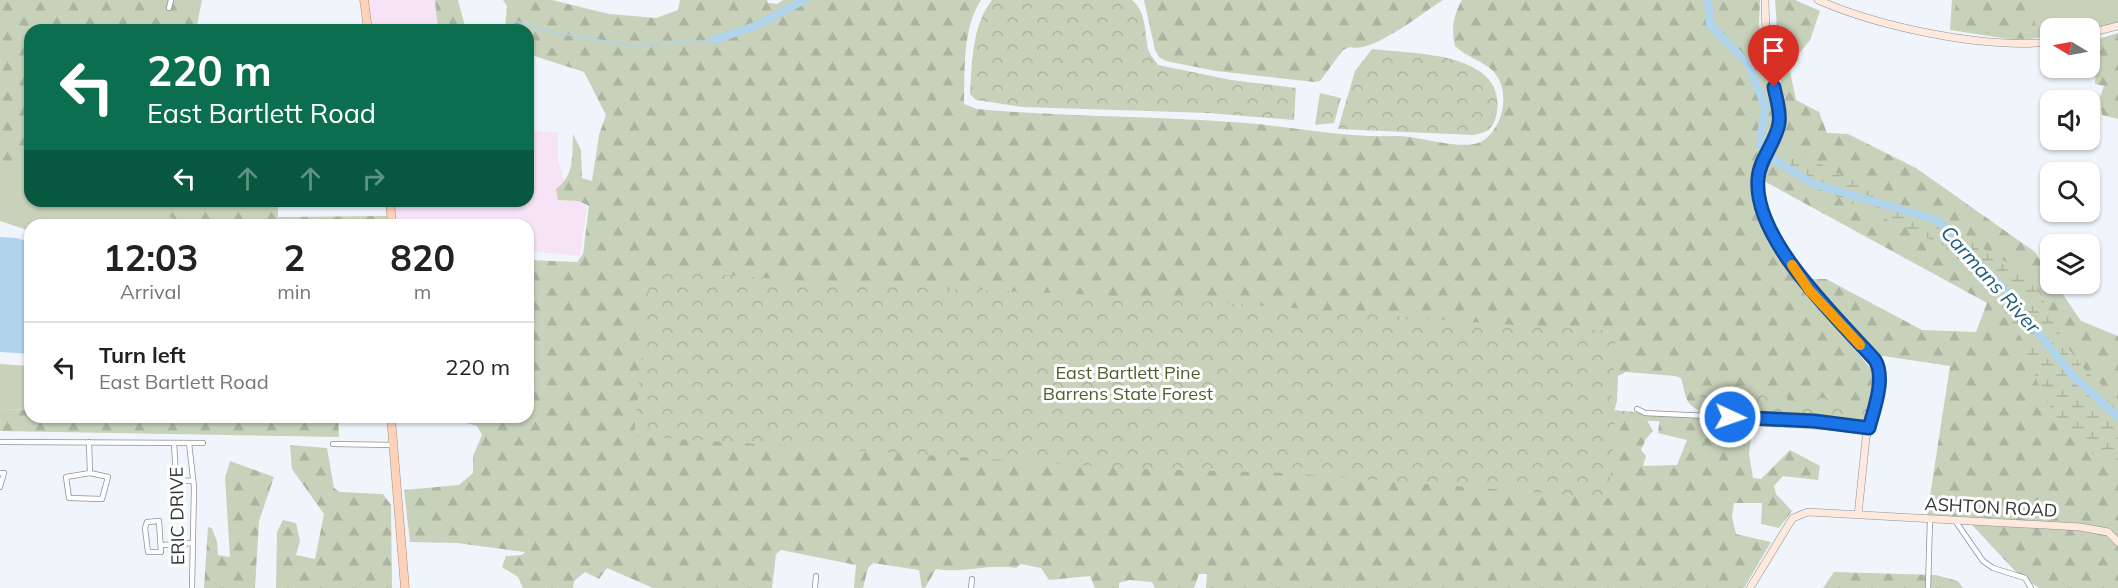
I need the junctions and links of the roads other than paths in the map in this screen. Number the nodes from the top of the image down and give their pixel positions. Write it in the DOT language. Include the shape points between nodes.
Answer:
graph roads {
  1 [pos="171,0"];
  2 [pos="364,0"];
  3 [pos="1765,0"];
  4 [pos="1818,0"];
  5 [pos="169,8"];
  6 [pos="367,24"];
  7 [pos="2118,27"];
  8 [pos="2100,31"];
  9 [pos="2040,43"];
  10 [pos="1637,409"];
  11 [pos="391,423"];
  12 [pos="1869,428"];
  13 [pos="0,442"];
  14 [pos="89,442"];
  15 [pos="174,443"];
  16 [pos="189,443"];
  17 [pos="203,443"];
  18 [pos="333,444"];
  19 [pos="393,445"];
  20 [pos="0,473"];
  21 [pos="90,473"];
  22 [pos="193,481"];
  23 [pos="0,487"];
  24 [pos="1858,515"];
  25 [pos="1930,519"];
  26 [pos="1956,522"];
  27 [pos="2118,542"];
  28 [pos="193,543"];
  29 [pos="162,545"];
  30 [pos="816,576"];
  31 [pos="972,579"];
  32 [pos="192,588"];
  33 [pos="405,588"];
  34 [pos="815,588"];
  35 [pos="971,588"];
  36 [pos="1750,588"];
  37 [pos="1928,588"];
  38 [pos="2031,588"];
  1 -- 5 [label="street"];
  2 -- 6 [label="main road"];
  3 -- 12 [label="street" via="1779,124 1760,169 1758,197 1783,251 1809,290 1879,366"];
  4 -- 9 [label="street" via="1890,25 1988,41"];
  7 -- 8 [label="street"];
  10 -- 12 [label="street" via="1646,413 1814,421"];
  11 -- 19 [label="main road"];
  12 -- 24 [label="street"];
  13 -- 14 [label="street"];
  14 -- 15 [label="street"];
  14 -- 21 [label="street"];
  15 -- 16 [label="street"];
  15 -- 22 [label="street" via="176,477"];
  16 -- 17 [label="street"];
  16 -- 22 [label="street, ERIC DRIVE"];
  18 -- 19 [label="street"];
  19 -- 33 [label="main road"];
  20 -- 23 [label="street" via="4,473"];
  21 -- 21 [label="street" via="66,477 69,498 102,499 108,477"];
  22 -- 28 [label="street, ERIC DRIVE"];
  24 -- 25 [label="street, ASHTON ROAD"];
  24 -- 36 [label="street, ASHTON ROAD" via="1808,512 1794,518"];
  25 -- 26 [label="street, ASHTON ROAD"];
  25 -- 37 [label="street"];
  26 -- 27 [label="street, ASHTON ROAD" via="2099,529"];
  26 -- 38 [label="street" via="1983,561 2025,578"];
  28 -- 29 [label="street"];
  28 -- 32 [label="street, ERIC DRIVE"];
  29 -- 29 [label="street" via="159,521 147,522 144,528 148,552 161,552"];
  30 -- 34 [label="street"];
  31 -- 35 [label="street"];
}
